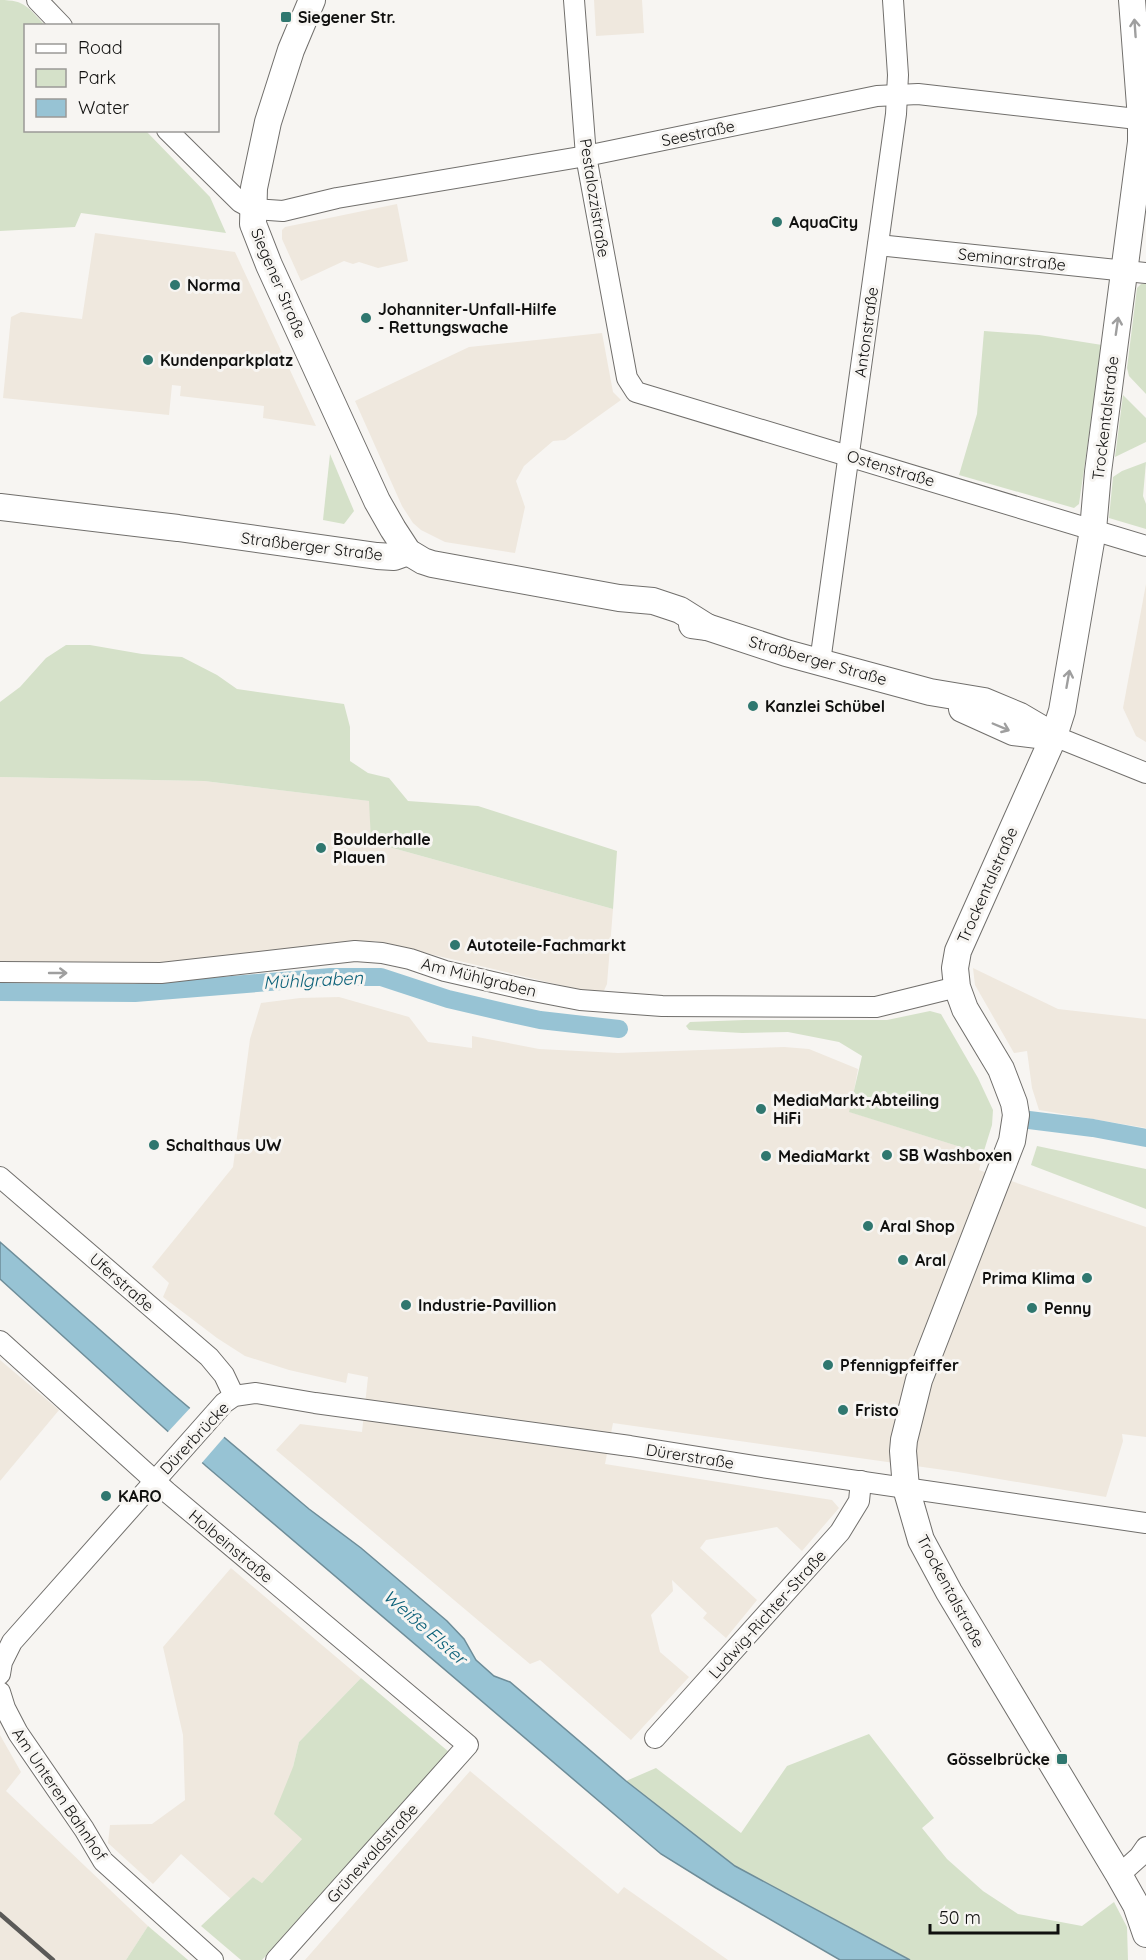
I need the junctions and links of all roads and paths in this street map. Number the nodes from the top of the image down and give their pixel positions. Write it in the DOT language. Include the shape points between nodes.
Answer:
graph roads {
  1 [pos="37,0"];
  2 [pos="312,0"];
  3 [pos="574,0"];
  4 [pos="893,0"];
  5 [pos="1132,0"];
  6 [pos="60,24"];
  7 [pos="898,94"];
  8 [pos="1144,119"];
  9 [pos="169,132"];
  10 [pos="586,156"];
  11 [pos="253,209"];
  12 [pos="878,245"];
  13 [pos="1135,272"];
  14 [pos="636,392"];
  15 [pos="849,455"];
  16 [pos="0,507"];
  17 [pos="1093,530"];
  18 [pos="1146,546"];
  19 [pos="408,552"];
  20 [pos="820,662"];
  21 [pos="1054,736"];
  22 [pos="1146,773"];
  23 [pos="0,972"];
  24 [pos="957,987"];
  25 [pos="0,1177"];
  26 [pos="0,1341"];
  27 [pos="229,1400"];
  28 [pos="154,1480"];
  29 [pos="861,1481"];
  30 [pos="906,1488"];
  31 [pos="1146,1522"];
  32 [pos="0,1674"];
  33 [pos="0,1692"];
  34 [pos="655,1738"];
  35 [pos="468,1745"];
  36 [pos="1146,1847"];
  37 [pos="1119,1875"];
  38 [pos="1146,1934"];
  39 [pos="213,1960"];
  40 [pos="276,1960"];
  1 -- 6 [label="street"];
  2 -- 11 [label="main road, Siegener Straße" via="268,122"];
  3 -- 10 [label="street, Pestalozzistraße"];
  4 -- 7 [label="street, Antonstraße"];
  8 -- 5 [label="main road, Trockentalstraße, one-way"];
  7 -- 8 [label="street, Seestraße"];
  7 -- 10 [label="street, Seestraße"];
  7 -- 12 [label="street, Antonstraße"];
  8 -- 13 [label="main road, Trockentalstraße"];
  9 -- 11 [label="street" via="229,192"];
  10 -- 11 [label="street, Seestraße" via="337,198 283,211"];
  10 -- 14 [label="street, Pestalozzistraße" via="627,378"];
  11 -- 19 [label="main road, Siegener Straße" via="255,232 269,266 377,501"];
  12 -- 13 [label="street, Seminarstraße"];
  12 -- 15 [label="street, Antonstraße"];
  17 -- 13 [label="main road, Trockentalstraße, one-way" via="1098,472"];
  14 -- 15 [label="street, Ostenstraße"];
  15 -- 17 [label="street, Ostenstraße"];
  15 -- 20 [label="street, Antonstraße"];
  16 -- 19 [label="main road, Straßberger Straße" via="377,556 394,557"];
  17 -- 18 [label="street, Ostenstraße"];
  21 -- 17 [label="main road, Trockentalstraße, one-way" via="1067,688"];
  19 -- 20 [label="main road, Straßberger Straße" via="432,564 668,605 707,627"];
  20 -- 21 [label="main road, Straßberger Straße" via="930,692 1012,732"];
  21 -- 22 [label="street, Straßberger Straße"];
  21 -- 24 [label="main road, Trockentalstraße" via="958,951"];
  23 -- 24 [label="street, Am Mühlgraben, one-way" via="161,973 355,951 382,952 445,971 580,1000 662,1006 876,1006"];
  24 -- 30 [label="main road, Trockentalstraße" via="965,1009 1001,1069 1016,1115 1004,1163 919,1380 904,1440"];
  25 -- 27 [label="street, Uferstraße" via="209,1357 224,1376"];
  26 -- 28 [label="street, Holbeinstraße"];
  27 -- 28 [label="street, Dürerbrücke"];
  27 -- 29 [label="street, Dürerstraße" via="256,1393"];
  28 -- 32 [label="street" via="12,1642"];
  28 -- 35 [label="street, Holbeinstraße"];
  29 -- 30 [label="street, Dürerstraße"];
  29 -- 34 [label="street, Ludwig-Richter-Straße" via="859,1501 840,1532"];
  30 -- 31 [label="street, Dürerstraße"];
  30 -- 37 [label="main road, Trockentalstraße" via="921,1540 949,1592"];
  33 -- 39 [label="street, Am Unteren Bahnhof" via="18,1733 103,1861"];
  35 -- 40 [label="street, Grünewaldstraße"];
  36 -- 37 [label="street"];
  37 -- 38 [label="main road, Trockentalstraße"];
}
